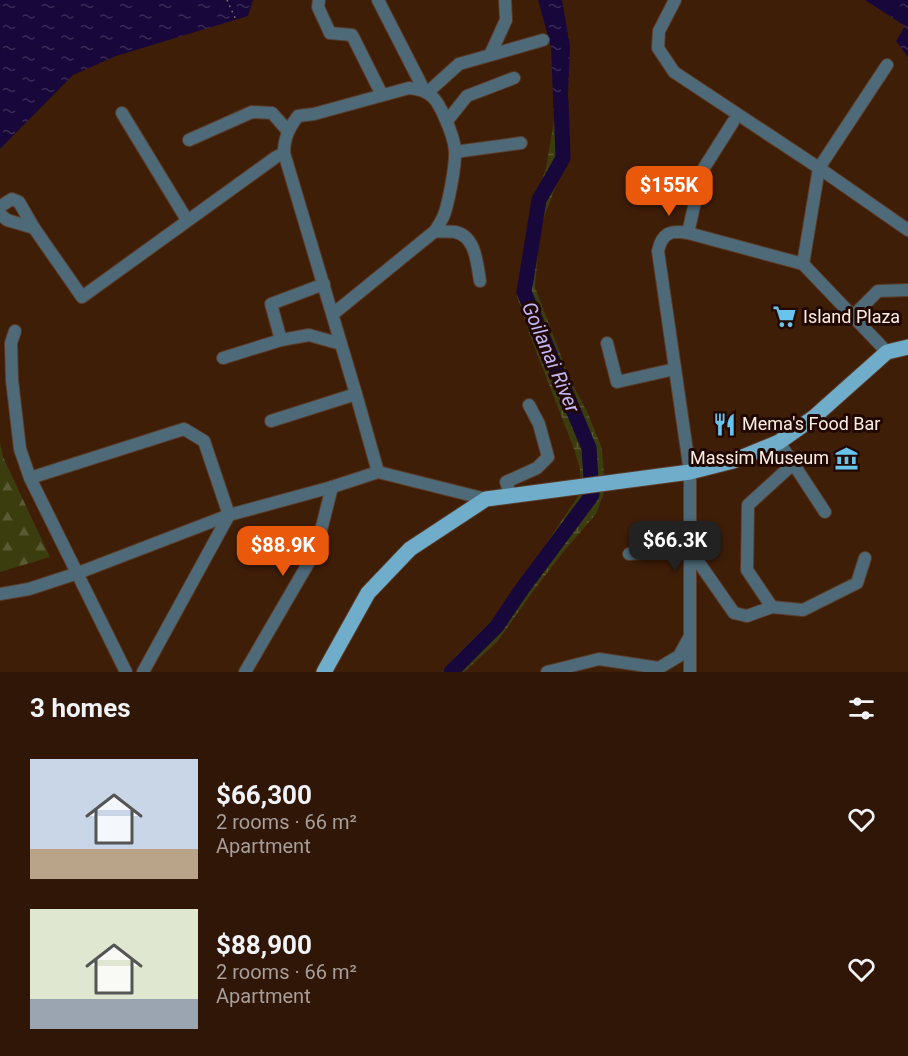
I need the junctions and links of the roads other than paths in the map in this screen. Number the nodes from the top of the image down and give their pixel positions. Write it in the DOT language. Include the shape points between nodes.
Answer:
graph roads {
  1 [pos="319,0"];
  2 [pos="378,0"];
  3 [pos="505,0"];
  4 [pos="675,0"];
  5 [pos="543,40"];
  6 [pos="490,55"];
  7 [pos="887,65"];
  8 [pos="514,78"];
  9 [pos="426,91"];
  10 [pos="382,95"];
  11 [pos="122,113"];
  12 [pos="447,121"];
  13 [pos="734,122"];
  14 [pos="288,130"];
  15 [pos="189,140"];
  16 [pos="521,143"];
  17 [pos="455,152"];
  18 [pos="284,153"];
  19 [pos="819,168"];
  20 [pos="0,208"];
  21 [pos="0,214"];
  22 [pos="187,220"];
  23 [pos="34,228"];
  24 [pos="908,230"];
  25 [pos="435,231"];
  26 [pos="688,233"];
  27 [pos="803,264"];
  28 [pos="480,281"];
  29 [pos="324,284"];
  30 [pos="908,290"];
  31 [pos="333,314"];
  32 [pos="852,317"];
  33 [pos="15,331"];
  34 [pos="281,340"];
  35 [pos="607,343"];
  36 [pos="341,344"];
  37 [pos="908,347"];
  38 [pos="886,351"];
  39 [pos="223,358"];
  40 [pos="675,369"];
  41 [pos="356,394"];
  42 [pos="529,405"];
  43 [pos="271,421"];
  44 [pos="779,442"];
  45 [pos="793,464"];
  46 [pos="378,472"];
  47 [pos="690,472"];
  48 [pos="30,478"];
  49 [pos="332,487"];
  50 [pos="511,496"];
  51 [pos="486,499"];
  52 [pos="825,512"];
  53 [pos="229,515"];
  54 [pos="690,550"];
  55 [pos="629,554"];
  56 [pos="865,558"];
  57 [pos="78,573"];
  58 [pos="0,594"];
  59 [pos="772,608"];
  60 [pos="690,635"];
  61 [pos="126,672"];
  62 [pos="143,672"];
  63 [pos="245,672"];
  64 [pos="324,672"];
  65 [pos="547,672"];
  66 [pos="690,672"];
  1 -- 10 [label="street" via="318,7 330,33 352,35"];
  2 -- 9 [label="street"];
  3 -- 6 [label="street" via="506,20"];
  4 -- 19 [label="street" via="659,31 658,48 674,72"];
  5 -- 6 [label="street"];
  6 -- 9 [label="street" via="459,64"];
  7 -- 19 [label="street"];
  8 -- 12 [label="street" via="467,96"];
  9 -- 10 [label="street" via="409,88"];
  9 -- 12 [label="street"];
  10 -- 14 [label="street" via="298,116"];
  11 -- 22 [label="street"];
  12 -- 17 [label="street"];
  13 -- 26 [label="street" via="702,171"];
  14 -- 15 [label="street" via="272,113 252,112"];
  14 -- 18 [label="street"];
  16 -- 17 [label="street"];
  17 -- 25 [label="street" via="445,213"];
  18 -- 22 [label="street"];
  18 -- 29 [label="street"];
  19 -- 24 [label="street"];
  19 -- 27 [label="street"];
  20 -- 23 [label="street" via="12,199 19,202"];
  21 -- 23 [label="street"];
  22 -- 23 [label="street" via="82,297"];
  25 -- 28 [label="street" via="456,232 466,237 474,250"];
  25 -- 31 [label="street"];
  26 -- 27 [label="street"];
  26 -- 40 [label="street" via="669,233 658,251"];
  27 -- 32 [label="street"];
  29 -- 31 [label="street"];
  29 -- 34 [label="street" via="271,304"];
  30 -- 32 [label="street" via="878,291"];
  31 -- 36 [label="street"];
  32 -- 38 [label="street"];
  33 -- 48 [label="street" via="11,343 12,380 20,449"];
  34 -- 36 [label="street" via="309,335"];
  34 -- 39 [label="street"];
  35 -- 40 [label="street" via="617,382"];
  36 -- 41 [label="street"];
  37 -- 38 [label="main road"];
  38 -- 44 [label="main road" via="813,418"];
  40 -- 47 [label="street"];
  41 -- 43 [label="street"];
  41 -- 46 [label="street"];
  42 -- 50 [label="street" via="548,457 537,468 506,482"];
  44 -- 45 [label="street"];
  44 -- 47 [label="main road" via="733,461"];
  45 -- 52 [label="street"];
  45 -- 59 [label="street" via="748,505 747,570"];
  46 -- 49 [label="street"];
  46 -- 51 [label="street"];
  47 -- 50 [label="main road"];
  47 -- 54 [label="street"];
  48 -- 53 [label="street" via="184,429 204,441"];
  48 -- 57 [label="street"];
  49 -- 53 [label="street"];
  49 -- 63 [label="street" via="316,550"];
  50 -- 51 [label="main road"];
  51 -- 64 [label="main road" via="410,549 368,593"];
  53 -- 57 [label="street"];
  53 -- 62 [label="street"];
  54 -- 55 [label="street"];
  54 -- 59 [label="street" via="734,613 747,616"];
  54 -- 60 [label="street"];
  56 -- 59 [label="street" via="857,583 803,610"];
  57 -- 58 [label="street"];
  57 -- 61 [label="street"];
  60 -- 65 [label="street" via="679,656 659,668 599,659"];
  60 -- 66 [label="street"];
}
